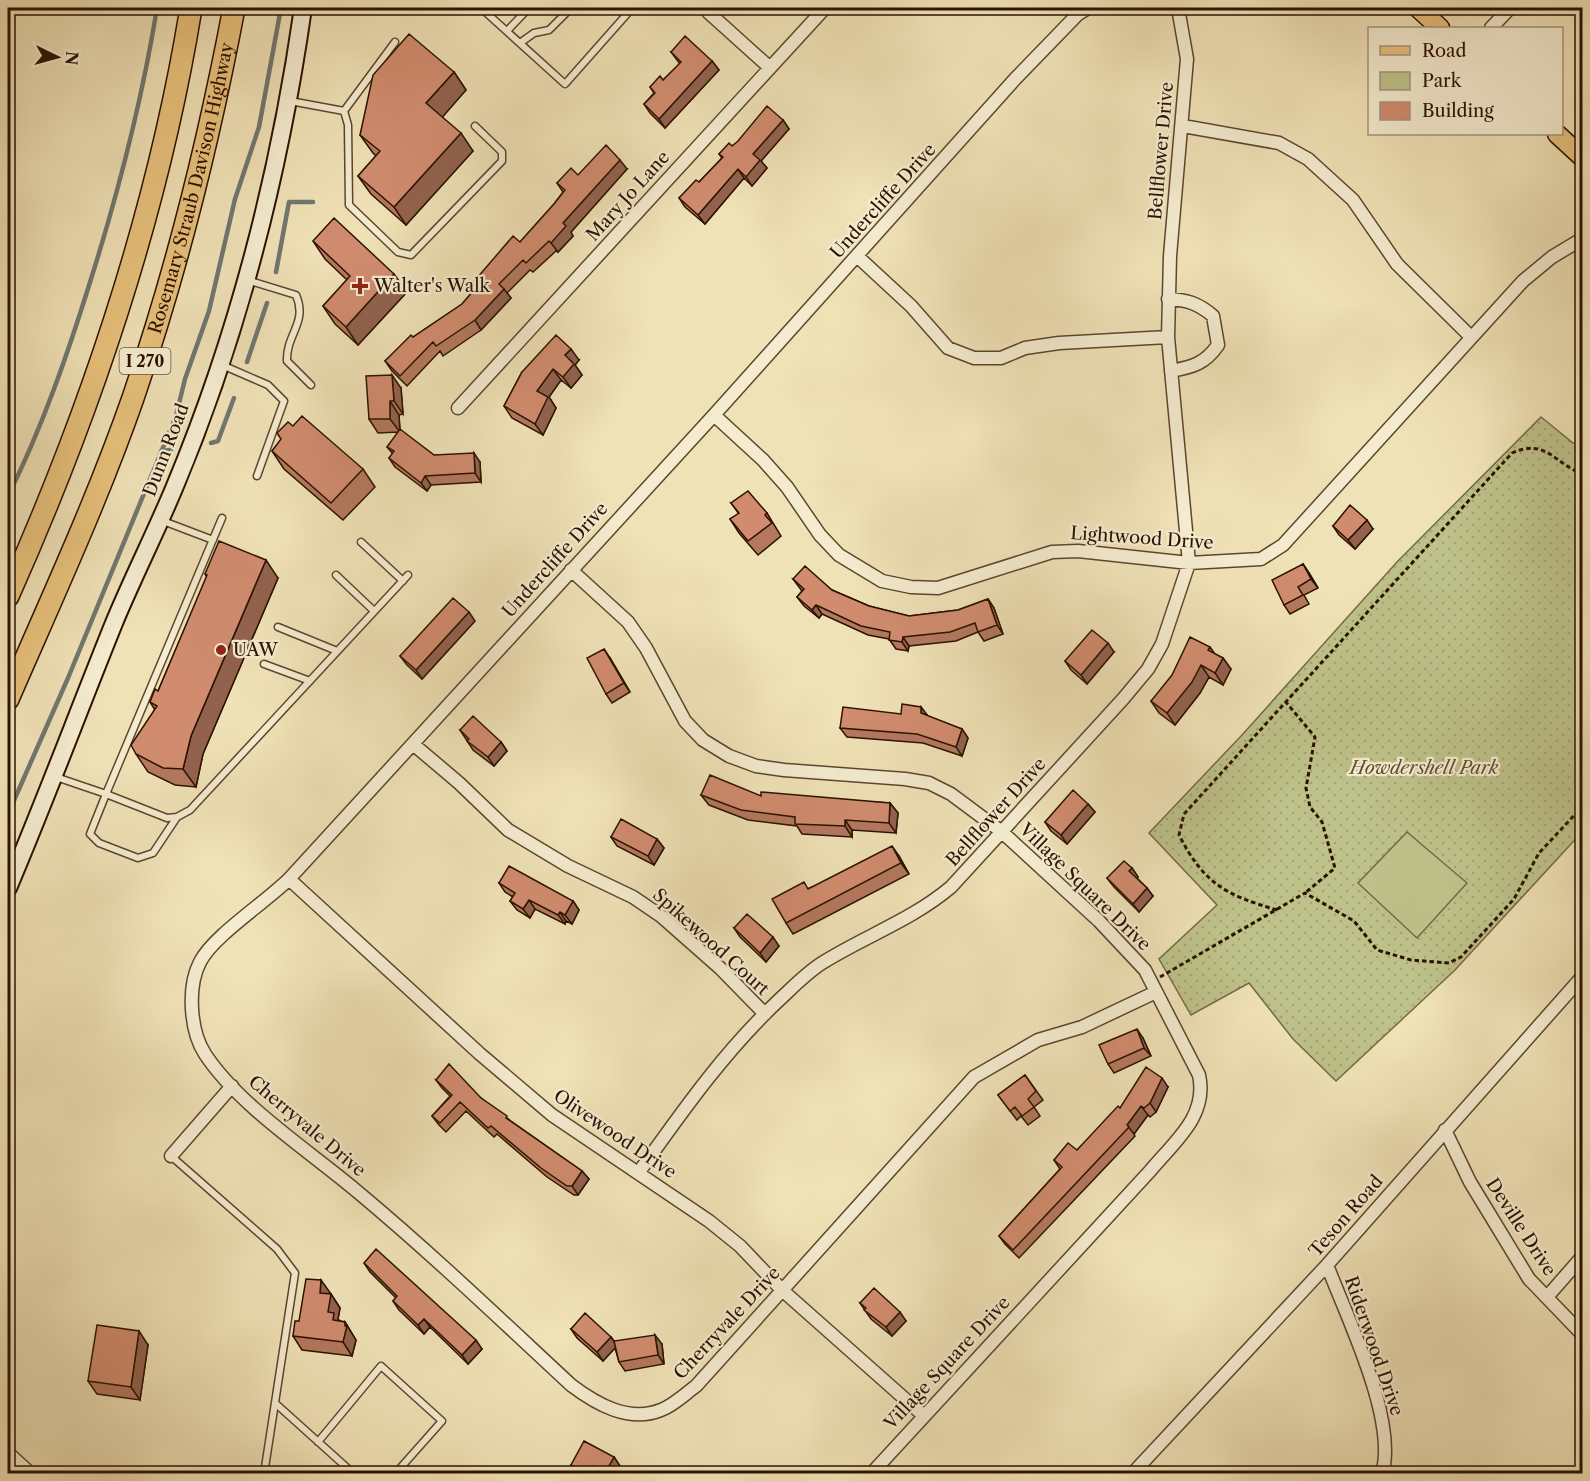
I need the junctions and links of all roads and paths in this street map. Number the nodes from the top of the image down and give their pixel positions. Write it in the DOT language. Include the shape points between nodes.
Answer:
graph roads {
  1 [pos="191,8"];
  2 [pos="234,8"];
  3 [pos="303,8"];
  4 [pos="481,8"];
  5 [pos="529,8"];
  6 [pos="570,8"];
  7 [pos="825,8"];
  8 [pos="1088,8"];
  9 [pos="1178,8"];
  10 [pos="1418,8"];
  11 [pos="1510,8"];
  12 [pos="708,12"];
  13 [pos="627,14"];
  14 [pos="1439,27"];
  15 [pos="1492,27"];
  16 [pos="507,31"];
  17 [pos="395,42"];
  18 [pos="520,43"];
  19 [pos="769,67"];
  20 [pos="286,100"];
  21 [pos="344,111"];
  22 [pos="475,126"];
  23 [pos="1183,126"];
  24 [pos="1558,135"];
  25 [pos="1582,157"];
  26 [pos="1582,239"];
  27 [pos="857,256"];
  28 [pos="244,279"];
  29 [pos="1168,299"];
  30 [pos="1168,337"];
  31 [pos="1471,337"];
  32 [pos="219,364"];
  33 [pos="1171,371"];
  34 [pos="312,385"];
  35 [pos="459,408"];
  36 [pos="714,415"];
  37 [pos="1582,474"];
  38 [pos="257,476"];
  39 [pos="222,518"];
  40 [pos="160,520"];
  41 [pos="213,540"];
  42 [pos="361,542"];
  43 [pos="1189,563"];
  44 [pos="571,570"];
  45 [pos="336,575"];
  46 [pos="408,575"];
  47 [pos="403,581"];
  48 [pos="8,596"];
  49 [pos="374,611"];
  50 [pos="278,627"];
  51 [pos="338,651"];
  52 [pos="264,664"];
  53 [pos="310,681"];
  54 [pos="8,699"];
  55 [pos="1285,701"];
  56 [pos="412,744"];
  57 [pos="56,776"];
  58 [pos="106,794"];
  59 [pos="1582,807"];
  60 [pos="177,817"];
  61 [pos="1002,832"];
  62 [pos="289,879"];
  63 [pos="8,888"];
  64 [pos="1305,893"];
  65 [pos="1276,910"];
  66 [pos="1582,977"];
  67 [pos="1154,987"];
  68 [pos="765,1014"];
  69 [pos="232,1086"];
  70 [pos="1445,1130"];
  71 [pos="171,1156"];
  72 [pos="639,1173"];
  73 [pos="1582,1257"];
  74 [pos="1327,1265"];
  75 [pos="782,1290"];
  76 [pos="1547,1297"];
  77 [pos="1582,1334"];
  78 [pos="275,1403"];
  79 [pos="923,1415"];
  80 [pos="318,1442"];
  81 [pos="8,1452"];
  82 [pos="31,1473"];
  83 [pos="264,1473"];
  84 [pos="354,1473"];
  85 [pos="395,1473"];
  86 [pos="871,1473"];
  87 [pos="1132,1473"];
  88 [pos="1382,1473"];
  1 -- 48 [label="highway, Rosemary Straub Davison Highway / I 270" via="157,171 112,329 57,481"];
  2 -- 54 [label="highway, Rosemary Straub Davison Highway / I 270" via="196,189 140,377 104,475"];
  3 -- 20 [label="street, Dunn Road"];
  4 -- 16 [label="lane"];
  5 -- 16 [label="lane"];
  6 -- 18 [label="lane" via="549,30 534,33"];
  7 -- 19 [label="street, Mary Jo Lane"];
  8 -- 27 [label="street, Undercliffe Drive" via="1016,79"];
  9 -- 23 [label="street, Bellflower Drive" via="1187,59"];
  10 -- 14 [label="main road"];
  11 -- 15 [label="street"];
  12 -- 19 [label="street"];
  13 -- 18 [label="lane" via="565,84"];
  16 -- 18 [label="lane"];
  17 -- 21 [label="lane"];
  19 -- 35 [label="street, Mary Jo Lane"];
  20 -- 21 [label="lane"];
  20 -- 28 [label="street, Dunn Road"];
  21 -- 22 [label="lane" via="348,125 349,205 398,252 406,255 411,255 502,161 502,152"];
  23 -- 29 [label="street, Bellflower Drive"];
  23 -- 31 [label="street" via="1279,142 1308,159 1353,200 1397,264"];
  24 -- 25 [label="main road"];
  26 -- 31 [label="street, Lightwood Drive" via="1523,281"];
  27 -- 30 [label="street" via="911,306 948,348 974,358 1000,358 1025,348 1059,343"];
  27 -- 36 [label="street, Undercliffe Drive"];
  28 -- 32 [label="street, Dunn Road"];
  28 -- 34 [label="lane" via="296,295 301,307 300,321 286,351 287,361"];
  29 -- 30 [label="street, Bellflower Drive"];
  29 -- 33 [label="street" via="1200,305 1213,316 1218,345 1209,359 1194,367"];
  30 -- 33 [label="street, Bellflower Drive"];
  31 -- 43 [label="street, Lightwood Drive" via="1283,544 1261,559"];
  32 -- 38 [label="lane" via="268,385 284,401"];
  32 -- 40 [label="street, Dunn Road"];
  33 -- 43 [label="street, Bellflower Drive"];
  36 -- 43 [label="street, Lightwood Drive" via="763,460 839,555 882,581 938,588 1052,552 1078,551"];
  36 -- 44 [label="street, Undercliffe Drive"];
  37 -- 55 [label="path" via="1570,470 1547,451 1523,448 1512,453"];
  39 -- 41 [label="lane"];
  40 -- 41 [label="lane"];
  40 -- 57 [label="street, Dunn Road" via="114,623"];
  41 -- 58 [label="lane"];
  42 -- 47 [label="lane"];
  43 -- 61 [label="street, Bellflower Drive" via="1172,618 1148,669"];
  44 -- 56 [label="street, Undercliffe Drive"];
  44 -- 61 [label="street, Village Square Drive" via="628,622 685,721 704,740 729,756 756,766 784,770 929,783 951,794"];
  45 -- 49 [label="lane"];
  46 -- 47 [label="lane"];
  47 -- 49 [label="lane"];
  49 -- 51 [label="lane"];
  50 -- 51 [label="lane"];
  51 -- 53 [label="lane"];
  52 -- 53 [label="lane"];
  53 -- 60 [label="lane" via="190,810"];
  55 -- 64 [label="path" via="1315,736 1306,788 1310,807 1322,822 1335,868"];
  55 -- 65 [label="path" via="1198,796 1184,814 1179,835 1189,855 1227,893"];
  56 -- 62 [label="street, Undercliffe Drive"];
  56 -- 68 [label="street, Spikewood Court" via="508,830 661,916"];
  57 -- 58 [label="lane"];
  57 -- 63 [label="street, Dunn Road"];
  58 -- 60 [label="lane" via="168,818"];
  58 -- 60 [label="lane" via="90,834 99,843 138,858 153,854"];
  59 -- 64 [label="path" via="1539,853 1514,899 1461,957 1449,963 1411,960 1377,950 1354,921"];
  61 -- 67 [label="street, Village Square Drive" via="1127,950"];
  61 -- 68 [label="street, Bellflower Drive" via="930,905 820,964"];
  62 -- 69 [label="street, Undercliffe Drive" via="269,900 231,928 200,962 191,1017 204,1052"];
  62 -- 72 [label="street, Olivewood Drive" via="543,1107"];
  64 -- 65 [label="path"];
  65 -- 67 [label="path"];
  66 -- 70 [label="street, Teson Road"];
  67 -- 75 [label="street, Cherryvale Drive" via="1082,1027 1038,1040 974,1077"];
  67 -- 79 [label="street, Village Square Drive" via="1199,1075 1200,1106 1150,1171"];
  68 -- 72 [label="street, Bellflower Drive" via="715,1066"];
  69 -- 71 [label="street"];
  69 -- 75 [label="street, Cherryvale Drive" via="413,1239 571,1385 593,1402 617,1411 660,1410 676,1402 696,1386"];
  70 -- 74 [label="street, Teson Road"];
  70 -- 76 [label="street, Deville Drive" via="1470,1182 1529,1279"];
  71 -- 78 [label="lane" via="276,1249 295,1274"];
  72 -- 75 [label="street, Olivewood Drive" via="740,1246"];
  73 -- 76 [label="street"];
  74 -- 87 [label="street, Teson Road"];
  74 -- 88 [label="street, Riderwood Drive" via="1384,1426 1387,1452"];
  75 -- 79 [label="street, Olivewood Drive"];
  76 -- 77 [label="street, Deville Drive"];
  78 -- 80 [label="lane"];
  78 -- 83 [label="lane"];
  79 -- 86 [label="street, Village Square Drive"];
  80 -- 84 [label="lane"];
  80 -- 85 [label="lane" via="381,1366 442,1421"];
  81 -- 82 [label="street"];
}
